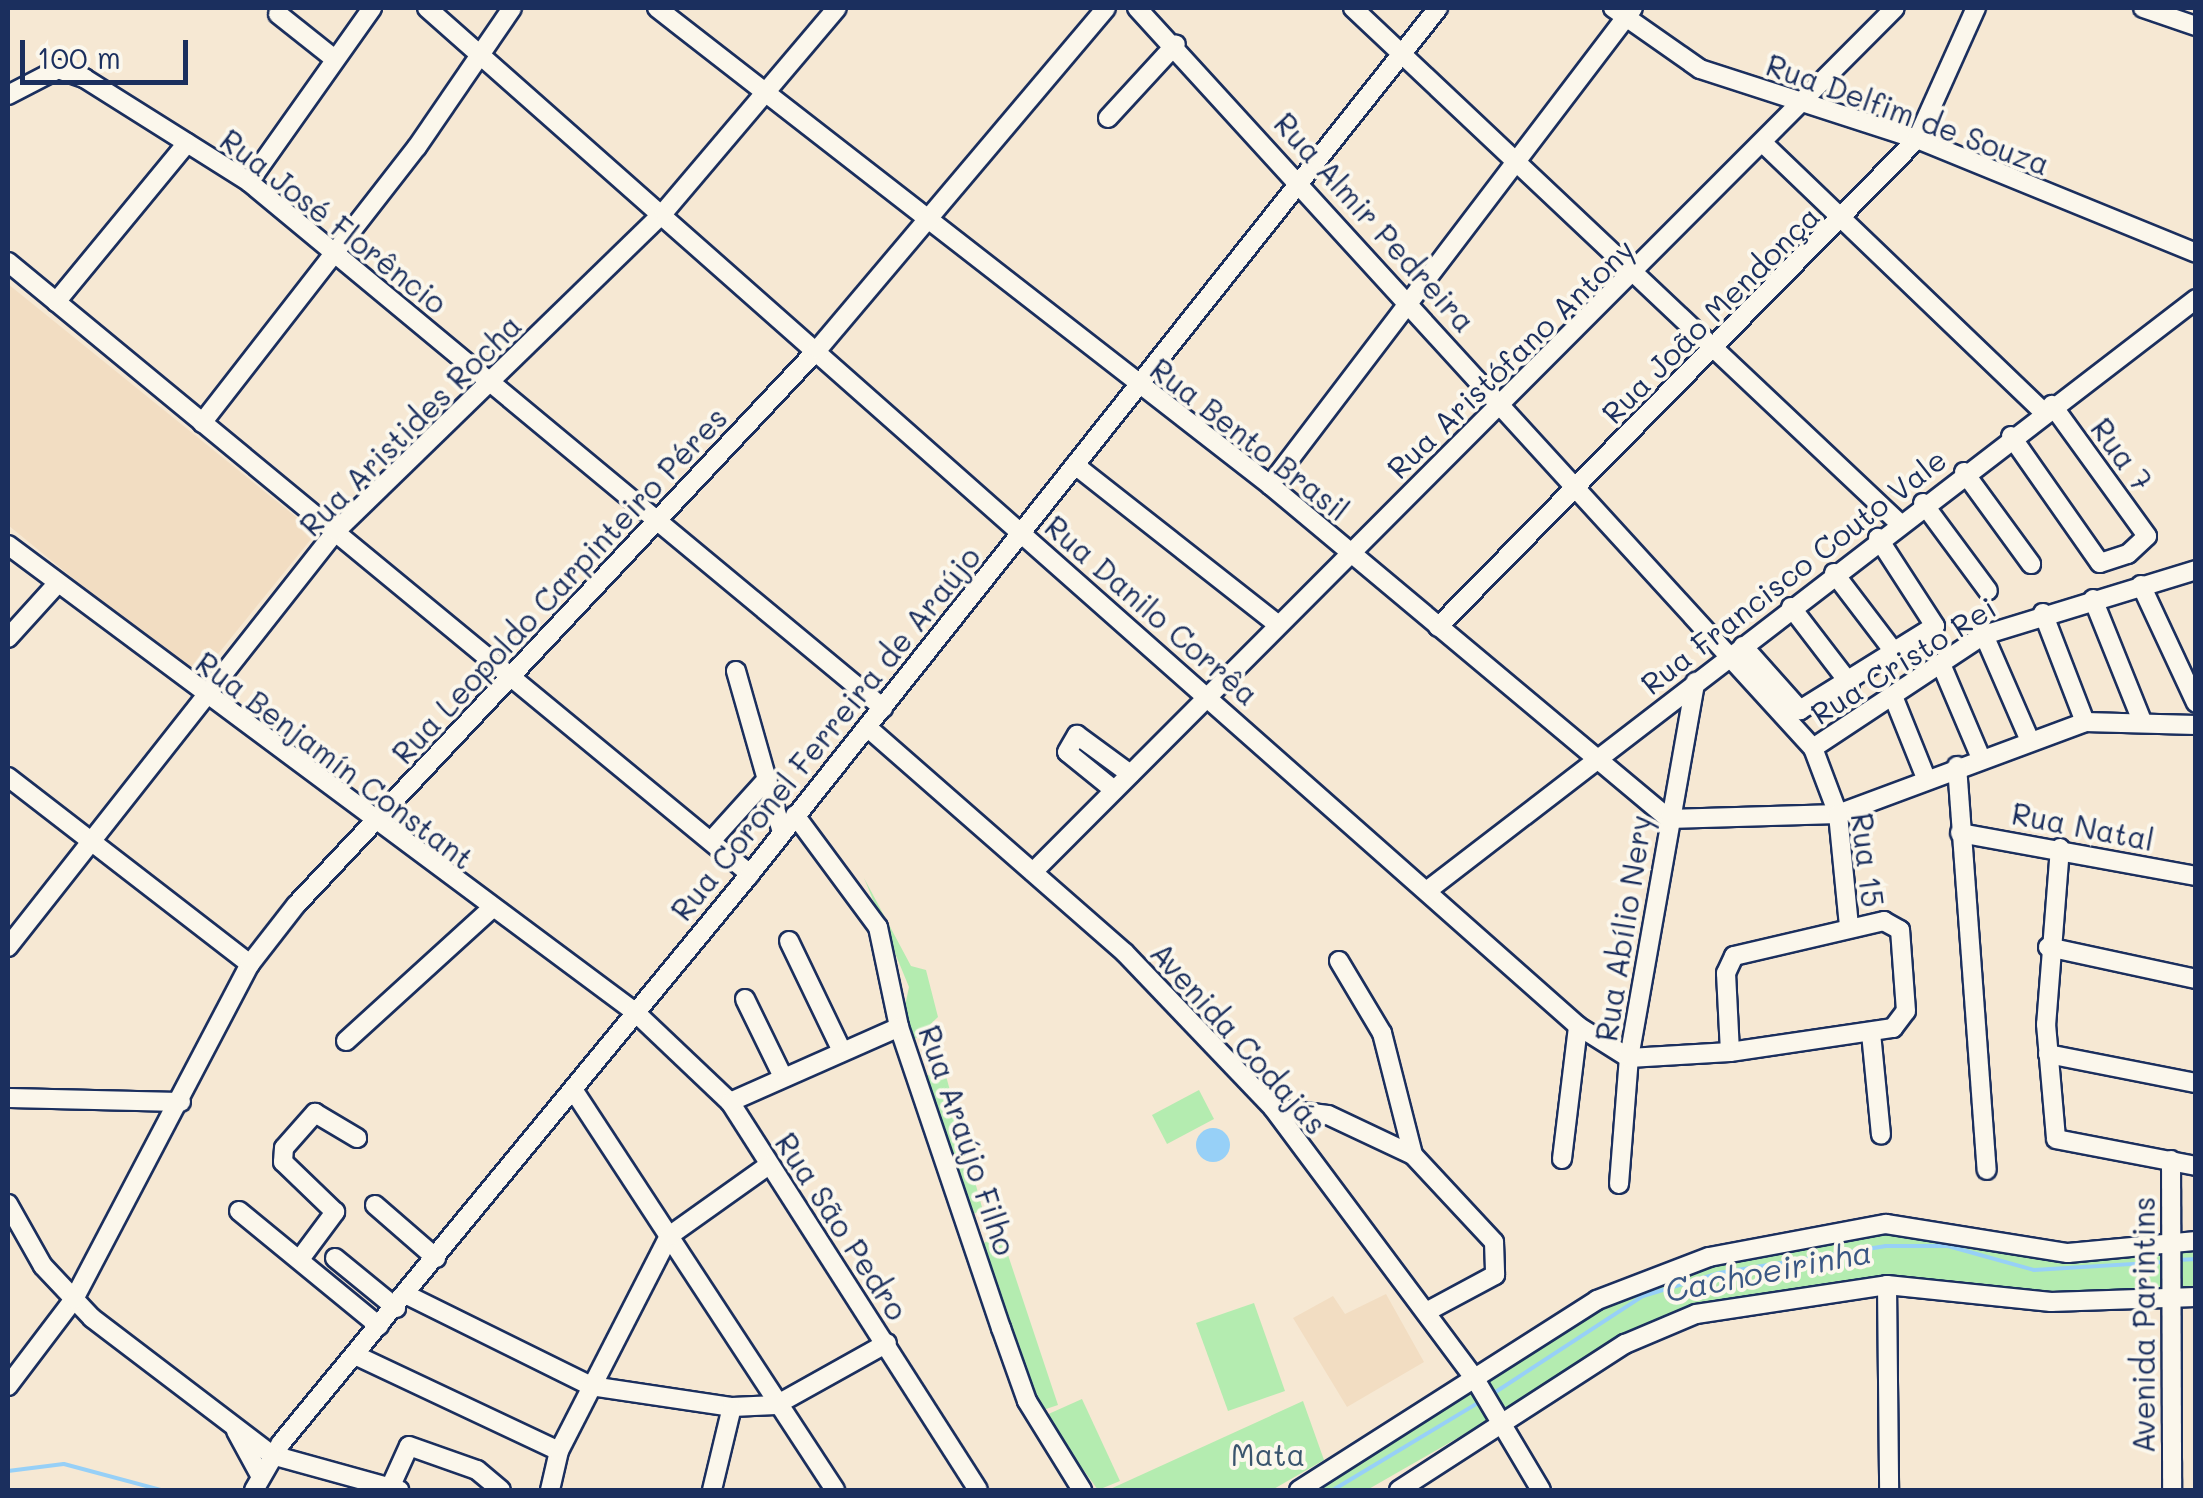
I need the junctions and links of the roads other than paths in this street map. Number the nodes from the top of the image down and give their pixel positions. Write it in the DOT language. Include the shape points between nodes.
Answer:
graph roads {
  1 [pos="372,8"];
  2 [pos="427,8"];
  3 [pos="512,8"];
  4 [pos="657,8"];
  5 [pos="837,8"];
  6 [pos="1106,8"];
  7 [pos="1136,8"];
  8 [pos="1353,8"];
  9 [pos="1438,8"];
  10 [pos="1895,8"];
  11 [pos="1976,8"];
  12 [pos="2143,8"];
  13 [pos="1624,11"];
  14 [pos="278,14"];
  15 [pos="2196,26"];
  16 [pos="1176,44"];
  17 [pos="478,52"];
  18 [pos="1402,53"];
  19 [pos="332,57"];
  20 [pos="768,88"];
  21 [pos="8,95"];
  22 [pos="1808,101"];
  23 [pos="1108,118"];
  24 [pos="1917,139"];
  25 [pos="186,143"];
  26 [pos="1764,144"];
  27 [pos="1515,162"];
  28 [pos="1302,178"];
  29 [pos="249,182"];
  30 [pos="664,212"];
  31 [pos="927,215"];
  32 [pos="1840,223"];
  33 [pos="2196,252"];
  34 [pos="337,253"];
  35 [pos="8,262"];
  36 [pos="1632,278"];
  37 [pos="2196,298"];
  38 [pos="1408,300"];
  39 [pos="56,302"];
  40 [pos="818,349"];
  41 [pos="1711,352"];
  42 [pos="492,381"];
  43 [pos="1137,386"];
  44 [pos="1502,405"];
  45 [pos="2047,408"];
  46 [pos="202,424"];
  47 [pos="2011,436"];
  48 [pos="1075,465"];
  49 [pos="1964,472"];
  50 [pos="1270,486"];
  51 [pos="1575,489"];
  52 [pos="1923,503"];
  53 [pos="1898,522"];
  54 [pos="657,524"];
  55 [pos="336,531"];
  56 [pos="1020,534"];
  57 [pos="1878,538"];
  58 [pos="8,545"];
  59 [pos="1350,552"];
  60 [pos="2031,564"];
  61 [pos="2196,570"];
  62 [pos="1834,573"];
  63 [pos="56,584"];
  64 [pos="2140,585"];
  65 [pos="1988,591"];
  66 [pos="2093,598"];
  67 [pos="1791,608"];
  68 [pos="2043,612"];
  69 [pos="1277,624"];
  70 [pos="1438,627"];
  71 [pos="1984,635"];
  72 [pos="8,638"];
  73 [pos="1736,651"];
  74 [pos="1895,653"];
  75 [pos="1940,664"];
  76 [pos="736,670"];
  77 [pos="513,673"];
  78 [pos="1695,682"];
  79 [pos="1850,684"];
  80 [pos="1206,692"];
  81 [pos="1893,696"];
  82 [pos="204,698"];
  83 [pos="2196,703"];
  84 [pos="883,708"];
  85 [pos="2142,721"];
  86 [pos="2085,722"];
  87 [pos="2196,726"];
  88 [pos="868,727"];
  89 [pos="2028,736"];
  90 [pos="1813,748"];
  91 [pos="1980,756"];
  92 [pos="1594,761"];
  93 [pos="1957,766"];
  94 [pos="1130,774"];
  95 [pos="8,778"];
  96 [pos="768,778"];
  97 [pos="1926,778"];
  98 [pos="1114,790"];
  99 [pos="1838,814"];
  100 [pos="795,815"];
  101 [pos="1669,819"];
  102 [pos="372,822"];
  103 [pos="782,832"];
  104 [pos="1960,833"];
  105 [pos="712,841"];
  106 [pos="95,846"];
  107 [pos="2060,848"];
  108 [pos="1033,872"];
  109 [pos="750,874"];
  110 [pos="2196,876"];
  111 [pos="1428,890"];
  112 [pos="490,910"];
  113 [pos="1849,927"];
  114 [pos="789,941"];
  115 [pos="8,947"];
  116 [pos="2048,947"];
  117 [pos="1340,961"];
  118 [pos="250,964"];
  119 [pos="2196,979"];
  120 [pos="746,999"];
  121 [pos="634,1012"];
  122 [pos="899,1026"];
  123 [pos="1578,1026"];
  124 [pos="1871,1033"];
  125 [pos="346,1041"];
  126 [pos="842,1049"];
  127 [pos="1730,1052"];
  128 [pos="2048,1054"];
  129 [pos="1629,1058"];
  130 [pos="782,1074"];
  131 [pos="2196,1083"];
  132 [pos="574,1091"];
  133 [pos="8,1098"];
  134 [pos="181,1102"];
  135 [pos="730,1102"];
  136 [pos="1273,1108"];
  137 [pos="1881,1135"];
  138 [pos="357,1138"];
  139 [pos="1413,1154"];
  140 [pos="1562,1159"];
  141 [pos="2171,1160"];
  142 [pos="769,1165"];
  143 [pos="2196,1166"];
  144 [pos="1987,1170"];
  145 [pos="1619,1184"];
  146 [pos="8,1204"];
  147 [pos="375,1205"];
  148 [pos="239,1211"];
  149 [pos="669,1236"];
  150 [pos="2196,1241"];
  151 [pos="2168,1247"];
  152 [pos="335,1258"];
  153 [pos="436,1258"];
  154 [pos="300,1260"];
  155 [pos="1887,1285"];
  156 [pos="2170,1294"];
  157 [pos="2196,1296"];
  158 [pos="74,1299"];
  159 [pos="401,1301"];
  160 [pos="1426,1312"];
  161 [pos="379,1326"];
  162 [pos="887,1343"];
  163 [pos="355,1355"];
  164 [pos="1477,1383"];
  165 [pos="8,1386"];
  166 [pos="591,1386"];
  167 [pos="776,1405"];
  168 [pos="732,1407"];
  169 [pos="1499,1421"];
  170 [pos="234,1426"];
  171 [pos="558,1451"];
  172 [pos="272,1454"];
  173 [pos="257,1483"];
  174 [pos="393,1490"];
  175 [pos="502,1490"];
  176 [pos="550,1490"];
  177 [pos="712,1490"];
  178 [pos="835,1490"];
  179 [pos="978,1490"];
  180 [pos="1082,1490"];
  181 [pos="1300,1490"];
  182 [pos="1399,1490"];
  183 [pos="1541,1490"];
  184 [pos="1889,1490"];
  185 [pos="2172,1490"];
  1 -- 19 [label="street"];
  2 -- 17 [label="street, Rua Danilo Corrêa"];
  3 -- 17 [label="street"];
  4 -- 20 [label="street, Rua Bento Brasil"];
  5 -- 20 [label="street, Rua Aristides Rocha"];
  6 -- 31 [label="street, Rua Leopoldo Carpinteiro Péres"];
  7 -- 16 [label="street, Rua Almir Pedreira"];
  8 -- 18 [label="street"];
  9 -- 18 [label="street, Rua Coronel Ferreira de Araújo"];
  10 -- 22 [label="street, Rua Aristófano Antony"];
  11 -- 24 [label="street, Rua João Mendonça"];
  12 -- 15 [label="street"];
  13 -- 22 [label="street, Rua Delfim de Souza" via="1700,69"];
  13 -- 27 [label="street"];
  14 -- 19 [label="street"];
  16 -- 23 [label="street"];
  16 -- 28 [label="street, Rua Almir Pedreira"];
  17 -- 30 [label="street, Rua Danilo Corrêa"];
  17 -- 34 [label="street"];
  18 -- 27 [label="street"];
  18 -- 28 [label="street, Rua Coronel Ferreira de Araújo"];
  19 -- 29 [label="street"];
  20 -- 30 [label="street, Rua Aristides Rocha"];
  20 -- 31 [label="street, Rua Bento Brasil"];
  21 -- 25 [label="street, Rua José Florêncio" via="58,69"];
  22 -- 24 [label="street, Rua Delfim de Souza"];
  22 -- 26 [label="street, Rua Aristófano Antony"];
  24 -- 32 [label="street, Rua João Mendonça"];
  24 -- 33 [label="street, Rua Delfim de Souza"];
  25 -- 29 [label="street, Rua José Florêncio"];
  25 -- 39 [label="street"];
  26 -- 32 [label="street, Rua 7"];
  26 -- 36 [label="street, Rua Aristófano Antony"];
  27 -- 36 [label="street"];
  27 -- 38 [label="street"];
  28 -- 38 [label="street, Rua Almir Pedreira"];
  28 -- 43 [label="street, Rua Coronel Ferreira de Araújo"];
  29 -- 34 [label="street, Rua José Florêncio"];
  30 -- 40 [label="street, Rua Danilo Corrêa"];
  30 -- 42 [label="street, Rua Aristides Rocha"];
  31 -- 40 [label="street, Rua Leopoldo Carpinteiro Péres"];
  31 -- 43 [label="street, Rua Bento Brasil"];
  32 -- 41 [label="street, Rua João Mendonça"];
  32 -- 45 [label="street, Rua 7"];
  34 -- 42 [label="street, Rua José Florêncio"];
  34 -- 46 [label="street"];
  35 -- 39 [label="street"];
  36 -- 41 [label="street"];
  36 -- 44 [label="street, Rua Aristófano Antony"];
  37 -- 45 [label="street, Rua Francisco Couto Vale"];
  38 -- 44 [label="street, Rua Almir Pedreira"];
  38 -- 50 [label="street"];
  39 -- 46 [label="street"];
  40 -- 54 [label="street, Rua Leopoldo Carpinteiro Péres"];
  40 -- 56 [label="street, Rua Danilo Corrêa"];
  41 -- 51 [label="street, Rua João Mendonça"];
  41 -- 53 [label="street"];
  42 -- 54 [label="street, Rua José Florêncio"];
  42 -- 55 [label="street, Rua Aristides Rocha"];
  43 -- 48 [label="street, Rua Coronel Ferreira de Araújo"];
  43 -- 50 [label="street, Rua Bento Brasil"];
  44 -- 51 [label="street, Rua Almir Pedreira"];
  44 -- 59 [label="street, Rua Aristófano Antony"];
  45 -- 47 [label="street, Rua Francisco Couto Vale"];
  45 -- 47 [label="street, Rua 7" via="2147,536 2117,562 2100,563"];
  46 -- 55 [label="street"];
  47 -- 49 [label="street, Rua Francisco Couto Vale"];
  48 -- 56 [label="street, Rua Coronel Ferreira de Araújo"];
  48 -- 69 [label="street"];
  49 -- 52 [label="street, Rua Francisco Couto Vale"];
  49 -- 60 [label="street"];
  50 -- 59 [label="street, Rua Bento Brasil"];
  51 -- 70 [label="street, Rua João Mendonça"];
  51 -- 73 [label="street, Rua Almir Pedreira"];
  52 -- 53 [label="street, Rua Francisco Couto Vale"];
  52 -- 65 [label="street"];
  53 -- 57 [label="street, Rua Francisco Couto Vale"];
  54 -- 77 [label="street, Rua Leopoldo Carpinteiro Péres"];
  54 -- 84 [label="street, Rua José Florêncio"];
  55 -- 77 [label="street"];
  55 -- 82 [label="street, Rua Aristides Rocha"];
  56 -- 80 [label="street, Rua Danilo Corrêa"];
  56 -- 84 [label="street, Rua Coronel Ferreira de Araújo"];
  57 -- 62 [label="street, Rua Francisco Couto Vale"];
  57 -- 74 [label="street" via="1938,621"];
  58 -- 63 [label="street, Rua Benjamín Constant"];
  59 -- 69 [label="street, Rua Aristófano Antony"];
  59 -- 70 [label="street, Rua Bento Brasil"];
  61 -- 64 [label="street, Rua Cristo Rei"];
  62 -- 67 [label="street, Rua Francisco Couto Vale"];
  62 -- 74 [label="street"];
  63 -- 72 [label="street"];
  63 -- 82 [label="street, Rua Benjamín Constant"];
  64 -- 66 [label="street, Rua Cristo Rei"];
  64 -- 83 [label="street"];
  66 -- 68 [label="street, Rua Cristo Rei"];
  66 -- 85 [label="street"];
  67 -- 73 [label="street, Rua Francisco Couto Vale"];
  67 -- 79 [label="street"];
  68 -- 71 [label="street, Rua Cristo Rei"];
  68 -- 86 [label="street"];
  69 -- 80 [label="street, Rua Aristófano Antony"];
  70 -- 92 [label="street, Rua Bento Brasil"];
  71 -- 75 [label="street, Rua Cristo Rei"];
  71 -- 89 [label="street"];
  73 -- 78 [label="street, Rua Francisco Couto Vale"];
  73 -- 79 [label="street" via="1800,710"];
  73 -- 90 [label="street, Rua 15"];
  74 -- 79 [label="street"];
  75 -- 81 [label="street, Rua Cristo Rei"];
  75 -- 91 [label="street"];
  76 -- 96 [label="street"];
  77 -- 102 [label="street, Rua Leopoldo Carpinteiro Péres"];
  77 -- 105 [label="street"];
  78 -- 92 [label="street, Rua Francisco Couto Vale"];
  78 -- 101 [label="street, Rua Abílio Nery"];
  80 -- 94 [label="street, Rua Aristófano Antony"];
  80 -- 111 [label="street, Rua Danilo Corrêa"];
  81 -- 90 [label="street, Rua Cristo Rei"];
  81 -- 97 [label="street"];
  82 -- 102 [label="street, Rua Benjamín Constant"];
  82 -- 106 [label="street, Rua Aristides Rocha"];
  84 -- 88 [label="street, Rua Coronel Ferreira de Araújo"];
  85 -- 86 [label="street"];
  85 -- 87 [label="street"];
  86 -- 89 [label="street"];
  88 -- 100 [label="street, Rua Coronel Ferreira de Araújo"];
  88 -- 108 [label="street, Avenida Codajás"];
  89 -- 91 [label="street"];
  90 -- 99 [label="street, Rua 15"];
  91 -- 93 [label="street"];
  92 -- 101 [label="street, Rua Bento Brasil"];
  92 -- 111 [label="street, Rua Francisco Couto Vale"];
  93 -- 97 [label="street"];
  93 -- 104 [label="street"];
  94 -- 98 [label="street, Rua Aristófano Antony"];
  94 -- 98 [label="street" via="1077,735 1068,753"];
  95 -- 106 [label="street"];
  96 -- 103 [label="street"];
  96 -- 105 [label="street"];
  97 -- 99 [label="street"];
  98 -- 108 [label="street, Rua Aristófano Antony"];
  99 -- 101 [label="street"];
  99 -- 113 [label="street, Rua 15"];
  100 -- 103 [label="street, Rua Coronel Ferreira de Araújo"];
  100 -- 122 [label="street, Rua Araújo Filho" via="878,927"];
  101 -- 129 [label="street, Rua Abílio Nery"];
  102 -- 112 [label="street, Rua Benjamín Constant"];
  102 -- 118 [label="street, Rua Leopoldo Carpinteiro Péres"];
  103 -- 109 [label="street, Rua Coronel Ferreira de Araújo"];
  104 -- 107 [label="street, Rua Natal"];
  104 -- 144 [label="street"];
  105 -- 109 [label="street"];
  106 -- 115 [label="street, Rua Aristides Rocha"];
  106 -- 118 [label="street"];
  107 -- 110 [label="street, Rua Natal"];
  107 -- 116 [label="street"];
  108 -- 136 [label="street, Avenida Codajás" via="1125,952"];
  109 -- 121 [label="street, Rua Coronel Ferreira de Araújo"];
  111 -- 123 [label="street, Rua Danilo Corrêa"];
  112 -- 121 [label="street, Rua Benjamín Constant"];
  112 -- 125 [label="street"];
  113 -- 124 [label="street" via="1884,921 1900,930 1906,1011 1893,1028"];
  113 -- 127 [label="street" via="1728,962"];
  114 -- 126 [label="street"];
  116 -- 119 [label="street"];
  116 -- 128 [label="street"];
  117 -- 139 [label="street" via="1382,1033"];
  118 -- 134 [label="street, Rua Leopoldo Carpinteiro Péres"];
  120 -- 130 [label="street"];
  121 -- 132 [label="street, Rua Coronel Ferreira de Araújo"];
  121 -- 135 [label="street, Rua São Pedro"];
  122 -- 126 [label="street"];
  122 -- 180 [label="street, Rua Araújo Filho" via="1027,1401"];
  123 -- 129 [label="street, Rua Danilo Corrêa"];
  123 -- 140 [label="street"];
  124 -- 127 [label="street"];
  124 -- 137 [label="street"];
  126 -- 130 [label="street"];
  127 -- 129 [label="street"];
  128 -- 131 [label="street"];
  128 -- 141 [label="street" via="2056,1139"];
  129 -- 145 [label="street, Rua Abílio Nery"];
  130 -- 135 [label="street"];
  132 -- 149 [label="street"];
  132 -- 153 [label="street, Rua Coronel Ferreira de Araújo"];
  133 -- 134 [label="street"];
  134 -- 158 [label="street, Rua Leopoldo Carpinteiro Péres"];
  135 -- 142 [label="street, Rua São Pedro"];
  136 -- 139 [label="street" via="1328,1115"];
  136 -- 160 [label="street, Avenida Codajás"];
  138 -- 154 [label="street" via="315,1112 284,1148 284,1162 335,1212"];
  139 -- 160 [label="street" via="1494,1242 1499,1261 1481,1288"];
  141 -- 143 [label="street"];
  141 -- 151 [label="street, Avenida Parintins"];
  142 -- 149 [label="street"];
  142 -- 162 [label="street, Rua São Pedro"];
  146 -- 158 [label="street"];
  147 -- 153 [label="street"];
  148 -- 154 [label="street"];
  149 -- 166 [label="street"];
  149 -- 167 [label="street"];
  150 -- 151 [label="street"];
  151 -- 156 [label="street, Avenida Parintins"];
  151 -- 164 [label="street" via="2037,1252 1886,1224 1767,1245 1632,1281"];
  152 -- 159 [label="street"];
  153 -- 159 [label="street, Rua Coronel Ferreira de Araújo"];
  154 -- 161 [label="street"];
  155 -- 156 [label="street" via="2051,1302"];
  155 -- 169 [label="street" via="1696,1314 1625,1344"];
  155 -- 184 [label="street"];
  156 -- 157 [label="street"];
  156 -- 185 [label="street, Avenida Parintins"];
  158 -- 165 [label="street, Rua Leopoldo Carpinteiro Péres"];
  158 -- 170 [label="street"];
  159 -- 161 [label="street, Rua Coronel Ferreira de Araújo"];
  159 -- 166 [label="street"];
  160 -- 164 [label="street, Avenida Codajás"];
  161 -- 163 [label="street, Rua Coronel Ferreira de Araújo"];
  162 -- 167 [label="street"];
  162 -- 179 [label="street, Rua São Pedro"];
  163 -- 171 [label="street"];
  163 -- 172 [label="street, Rua Coronel Ferreira de Araújo"];
  164 -- 169 [label="street, Avenida Codajás"];
  164 -- 181 [label="street"];
  166 -- 168 [label="street"];
  166 -- 171 [label="street"];
  167 -- 168 [label="street"];
  167 -- 178 [label="street"];
  168 -- 177 [label="street"];
  169 -- 182 [label="street"];
  169 -- 183 [label="street, Avenida Codajás"];
  170 -- 172 [label="street"];
  170 -- 173 [label="street"];
  171 -- 176 [label="street"];
  172 -- 173 [label="street, Rua Coronel Ferreira de Araújo"];
  172 -- 174 [label="street"];
  174 -- 175 [label="street" via="409,1446 478,1470"];
}
